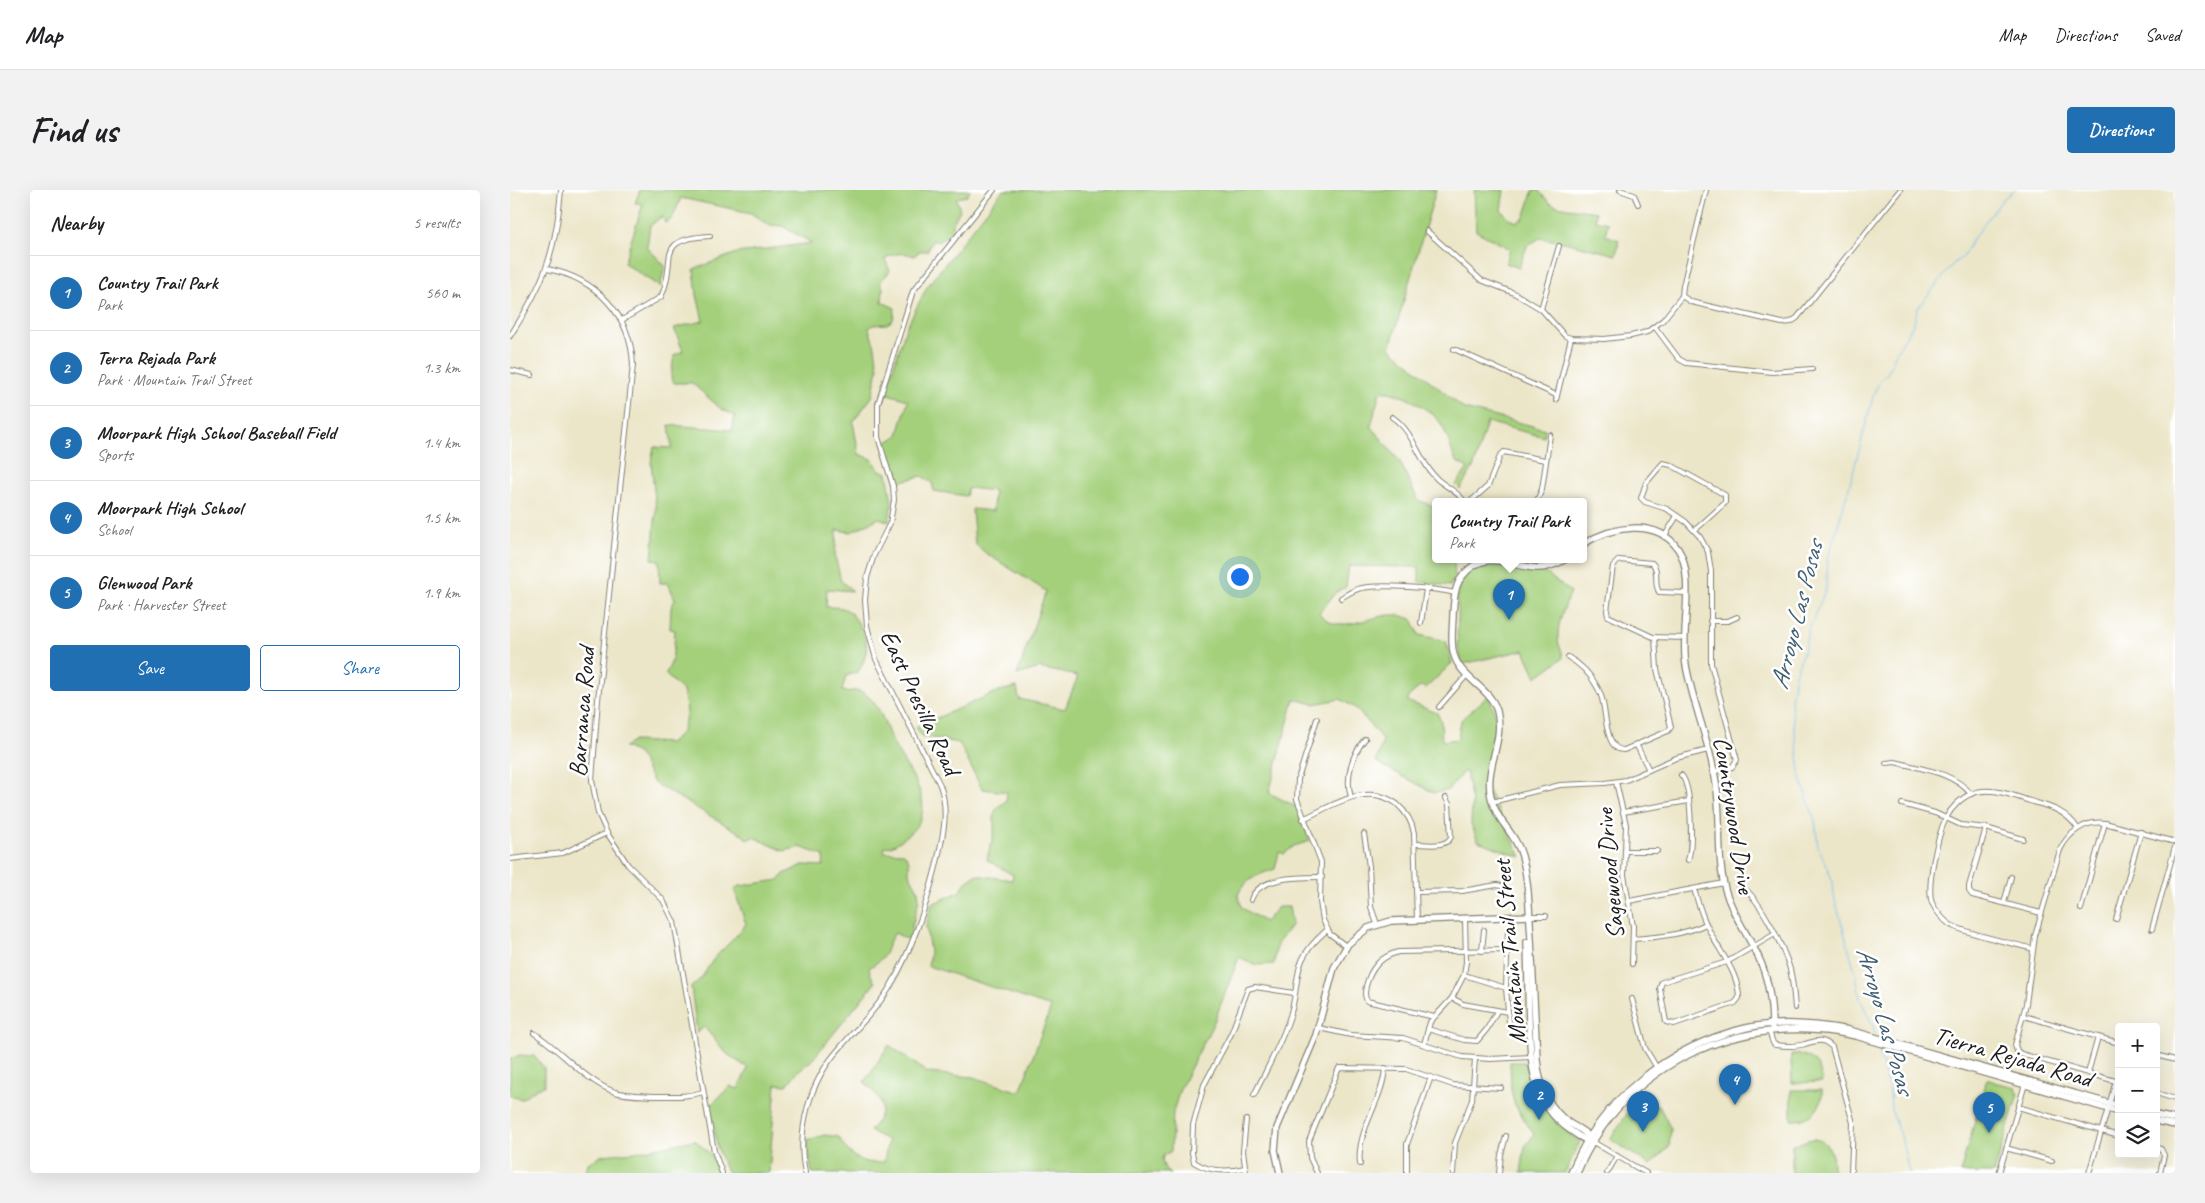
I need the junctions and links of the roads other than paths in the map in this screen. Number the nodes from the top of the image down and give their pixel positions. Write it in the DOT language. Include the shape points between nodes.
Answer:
graph roads {
  1 [pos="561,190"];
  2 [pos="994,190"];
  3 [pos="1620,190"];
  4 [pos="1706,190"];
  5 [pos="1900,190"];
  6 [pos="1638,204"];
  7 [pos="1427,231"];
  8 [pos="710,236"];
  9 [pos="1559,246"];
  10 [pos="547,269"];
  11 [pos="1682,296"];
  12 [pos="1542,310"];
  13 [pos="622,320"];
  14 [pos="1655,327"];
  15 [pos="510,336"];
  16 [pos="1571,338"];
  17 [pos="1454,348"];
  18 [pos="1812,369"];
  19 [pos="510,370"];
  20 [pos="532,375"];
  21 [pos="1556,395"];
  22 [pos="1556,400"];
  23 [pos="1392,417"];
  24 [pos="1550,435"];
  25 [pos="1545,460"];
  26 [pos="1461,498"];
  27 [pos="1474,498"];
  28 [pos="1538,498"];
  29 [pos="1677,516"];
  30 [pos="1695,530"];
  31 [pos="1664,537"];
  32 [pos="1587,542"];
  33 [pos="1587,546"];
  34 [pos="1476,563"];
  35 [pos="1526,563"];
  36 [pos="1529,563"];
  37 [pos="1546,563"];
  38 [pos="1556,563"];
  39 [pos="1426,589"];
  40 [pos="1454,592"];
  41 [pos="1684,593"];
  42 [pos="1341,598"];
  43 [pos="1738,617"];
  44 [pos="1710,621"];
  45 [pos="1421,623"];
  46 [pos="1655,637"];
  47 [pos="1683,638"];
  48 [pos="1568,657"];
  49 [pos="1466,676"];
  50 [pos="1439,707"];
  51 [pos="1317,719"];
  52 [pos="1365,739"];
  53 [pos="1636,744"];
  54 [pos="1707,750"];
  55 [pos="1886,763"];
  56 [pos="1649,770"];
  57 [pos="1713,771"];
  58 [pos="1681,775"];
  59 [pos="1616,782"];
  60 [pos="1971,794"];
  61 [pos="1352,798"];
  62 [pos="1446,798"];
  63 [pos="1689,800"];
  64 [pos="1491,803"];
  65 [pos="1902,804"];
  66 [pos="1623,812"];
  67 [pos="1946,818"];
  68 [pos="1303,819"];
  69 [pos="2105,823"];
  70 [pos="1986,828"];
  71 [pos="2078,828"];
  72 [pos="2141,832"];
  73 [pos="607,834"];
  74 [pos="1364,834"];
  75 [pos="2023,839"];
  76 [pos="2175,842"];
  77 [pos="1415,844"];
  78 [pos="2175,848"];
  79 [pos="1625,851"];
  80 [pos="1657,851"];
  81 [pos="510,859"];
  82 [pos="1688,860"];
  83 [pos="1322,877"];
  84 [pos="2011,877"];
  85 [pos="1723,883"];
  86 [pos="1738,884"];
  87 [pos="1505,887"];
  88 [pos="1694,889"];
  89 [pos="1417,892"];
  90 [pos="1251,900"];
  91 [pos="1629,901"];
  92 [pos="2004,903"];
  93 [pos="2081,910"];
  94 [pos="2041,913"];
  95 [pos="1528,916"];
  96 [pos="1546,916"];
  97 [pos="1465,918"];
  98 [pos="2116,919"];
  99 [pos="1418,920"];
  100 [pos="1377,924"];
  101 [pos="1706,924"];
  102 [pos="2152,929"];
  103 [pos="1327,930"];
  104 [pos="1484,930"];
  105 [pos="1508,930"];
  106 [pos="1775,934"];
  107 [pos="1633,939"];
  108 [pos="1346,946"];
  109 [pos="1752,947"];
  110 [pos="2034,949"];
  111 [pos="1466,950"];
  112 [pos="1482,950"];
  113 [pos="1508,950"];
  114 [pos="1727,962"];
  115 [pos="1632,964"];
  116 [pos="1464,975"];
  117 [pos="1506,988"];
  118 [pos="1294,993"];
  119 [pos="1452,998"];
  120 [pos="1632,998"];
  121 [pos="1795,1008"];
  122 [pos="1497,1011"];
  123 [pos="1508,1012"];
  124 [pos="2024,1016"];
  125 [pos="1434,1017"];
  126 [pos="1509,1022"];
  127 [pos="1319,1028"];
  128 [pos="1428,1029"];
  129 [pos="1770,1029"];
  130 [pos="534,1033"];
  131 [pos="2098,1037"];
  132 [pos="2115,1042"];
  133 [pos="1424,1044"];
  134 [pos="2160,1056"];
  135 [pos="1475,1058"];
  136 [pos="1531,1058"];
  137 [pos="2175,1060"];
  138 [pos="1385,1068"];
  139 [pos="1659,1069"];
  140 [pos="2088,1073"];
  141 [pos="1431,1077"];
  142 [pos="2115,1080"];
  143 [pos="2025,1082"];
  144 [pos="1473,1087"];
  145 [pos="2115,1087"];
  146 [pos="1501,1088"];
  147 [pos="703,1092"];
  148 [pos="1254,1094"];
  149 [pos="2160,1094"];
  150 [pos="2175,1099"];
  151 [pos="2109,1106"];
  152 [pos="2115,1106"];
  153 [pos="2018,1107"];
  154 [pos="2115,1110"];
  155 [pos="2160,1116"];
  156 [pos="2175,1119"];
  157 [pos="1246,1120"];
  158 [pos="2160,1122"];
  159 [pos="2175,1125"];
  160 [pos="2102,1130"];
  161 [pos="2115,1135"];
  162 [pos="1506,1136"];
  163 [pos="1590,1140"];
  164 [pos="2006,1148"];
  165 [pos="2160,1149"];
  166 [pos="1617,1156"];
  167 [pos="2052,1161"];
  168 [pos="1360,1164"];
  169 [pos="1246,1171"];
  170 [pos="722,1173"];
  171 [pos="805,1173"];
  172 [pos="1280,1173"];
  173 [pos="1317,1173"];
  174 [pos="1407,1173"];
  175 [pos="1453,1173"];
  176 [pos="1500,1173"];
  177 [pos="1571,1173"];
  178 [pos="1577,1173"];
  179 [pos="1607,1173"];
  180 [pos="1646,1173"];
  181 [pos="1851,1173"];
  182 [pos="1999,1173"];
  183 [pos="2089,1173"];
  184 [pos="2160,1173"];
  1 -- 10 [label="street" via="557,232"];
  2 -- 171 [label="street, East Presilla Road" via="914,291 880,394 878,437 894,500 890,523 867,578 867,626 876,659 940,785 946,808 945,824 925,911 898,973 875,1010 831,1058 814,1090 803,1137"];
  3 -- 6 [label="street" via="1634,195"];
  4 -- 11 [label="street"];
  5 -- 11 [label="street" via="1797,318 1786,324 1691,302"];
  7 -- 12 [label="street" via="1481,280 1514,292"];
  8 -- 13 [label="street" via="689,237 675,244 661,296"];
  9 -- 12 [label="street"];
  10 -- 13 [label="street, Barranca Road" via="592,287"];
  10 -- 15 [label="street" via="534,298"];
  11 -- 14 [label="street"];
  12 -- 16 [label="street" via="1565,336"];
  13 -- 73 [label="street, Barranca Road" via="630,341 633,366 591,769 594,798"];
  14 -- 16 [label="street" via="1631,336"];
  14 -- 18 [label="street" via="1678,358 1686,363 1769,371"];
  16 -- 21 [label="street"];
  17 -- 21 [label="street"];
  19 -- 20 [label="street"];
  21 -- 22 [label="street"];
  23 -- 26 [label="street" via="1405,427 1433,474"];
  24 -- 25 [label="street"];
  25 -- 27 [label="street" via="1504,452 1488,486"];
  25 -- 28 [label="street"];
  29 -- 30 [label="street"];
  29 -- 30 [label="street" via="1640,498 1650,476 1664,462 1726,495 1725,503"];
  29 -- 31 [label="street"];
  30 -- 44 [label="street" via="1710,559"];
  31 -- 32 [label="street" via="1647,530 1619,530"];
  31 -- 33 [label="street" via="1643,532 1620,533 1603,536"];
  31 -- 41 [label="street, Countrywood Drive" via="1679,550 1683,559 1686,571"];
  34 -- 40 [label="street, Mountain Trail Street" via="1466,569"];
  35 -- 38 [label="street, Mountain Trail Street" via="1543,568"];
  36 -- 37 [label="street, Mountain Trail Street"];
  39 -- 40 [label="street"];
  39 -- 42 [label="street" via="1364,588"];
  39 -- 45 [label="street"];
  40 -- 49 [label="street, Mountain Trail Street" via="1451,648 1457,666"];
  41 -- 46 [label="street" via="1659,592 1656,568 1652,563 1615,561 1608,616"];
  41 -- 47 [label="street, Countrywood Drive"];
  43 -- 44 [label="street"];
  44 -- 57 [label="street" via="1712,670 1737,760 1732,767"];
  46 -- 47 [label="street"];
  46 -- 53 [label="street" via="1656,669 1671,727"];
  47 -- 54 [label="street, Countrywood Drive" via="1686,665"];
  48 -- 53 [label="street" via="1584,667 1595,683 1614,746 1622,750"];
  49 -- 50 [label="street"];
  49 -- 64 [label="street, Mountain Trail Street" via="1488,696 1495,714 1496,730 1486,780"];
  51 -- 68 [label="street" via="1297,789 1297,802"];
  52 -- 61 [label="street" via="1359,746 1348,776"];
  53 -- 56 [label="street"];
  54 -- 56 [label="street" via="1676,758"];
  54 -- 57 [label="street, Countrywood Drive"];
  55 -- 60 [label="street" via="1895,762 1954,778"];
  56 -- 59 [label="street"];
  57 -- 85 [label="street, Countrywood Drive" via="1718,798"];
  58 -- 63 [label="street"];
  59 -- 64 [label="street" via="1560,785"];
  59 -- 66 [label="street, Sagewood Drive"];
  60 -- 67 [label="street" via="1957,803"];
  60 -- 71 [label="street" via="1995,791 2057,809"];
  61 -- 68 [label="street"];
  61 -- 77 [label="street" via="1367,794 1393,801 1410,820"];
  62 -- 77 [label="street" via="1450,816 1449,840"];
  63 -- 66 [label="street"];
  63 -- 82 [label="street" via="1692,848"];
  64 -- 95 [label="street, Mountain Trail Street" via="1520,848 1526,877"];
  65 -- 67 [label="street"];
  66 -- 79 [label="street, Sagewood Drive"];
  67 -- 70 [label="street" via="1961,825"];
  67 -- 110 [label="street" via="1930,877 1932,903 1940,915 1958,928"];
  68 -- 83 [label="street" via="1320,856"];
  69 -- 71 [label="street" via="2093,822"];
  69 -- 72 [label="street"];
  69 -- 93 [label="street"];
  70 -- 75 [label="street"];
  70 -- 92 [label="street" via="1969,891 1972,895"];
  71 -- 94 [label="street" via="2060,850"];
  72 -- 76 [label="street"];
  72 -- 98 [label="street"];
  73 -- 81 [label="street" via="562,853"];
  73 -- 147 [label="street, Barranca Road" via="628,865 663,900 674,922"];
  74 -- 100 [label="street" via="1371,908"];
  77 -- 89 [label="street"];
  78 -- 102 [label="street"];
  79 -- 80 [label="street"];
  79 -- 91 [label="street, Sagewood Drive" via="1624,875"];
  83 -- 90 [label="street" via="1276,880 1255,892"];
  83 -- 103 [label="street" via="1321,910"];
  84 -- 92 [label="street"];
  85 -- 88 [label="street"];
  85 -- 109 [label="street, Countrywood Drive"];
  86 -- 106 [label="street" via="1747,889"];
  87 -- 89 [label="street"];
  88 -- 91 [label="street"];
  88 -- 101 [label="street"];
  89 -- 99 [label="street"];
  91 -- 107 [label="street, Sagewood Drive"];
  92 -- 94 [label="street"];
  94 -- 110 [label="street"];
  95 -- 96 [label="street"];
  95 -- 97 [label="street"];
  95 -- 136 [label="street, Mountain Trail Street"];
  95 -- 163 [label="street, Mountain Trail Street" via="1540,1080 1554,1107"];
  97 -- 99 [label="street"];
  97 -- 111 [label="street"];
  99 -- 100 [label="street"];
  100 -- 108 [label="street"];
  101 -- 107 [label="street" via="1666,936"];
  101 -- 114 [label="street"];
  103 -- 108 [label="street"];
  103 -- 118 [label="street" via="1305,952"];
  104 -- 112 [label="street"];
  105 -- 113 [label="street"];
  106 -- 109 [label="street"];
  106 -- 121 [label="street" via="1790,969"];
  107 -- 115 [label="street, Sagewood Drive"];
  108 -- 127 [label="street" via="1332,972"];
  109 -- 114 [label="street"];
  109 -- 129 [label="street, Countrywood Drive" via="1768,984"];
  110 -- 124 [label="street"];
  111 -- 112 [label="street"];
  111 -- 116 [label="street"];
  111 -- 125 [label="street" via="1392,953 1373,967 1364,995 1369,1002"];
  112 -- 113 [label="street"];
  113 -- 117 [label="street"];
  114 -- 114 [label="street" via="1662,982 1664,1020 1674,1024 1736,1002 1739,996 1737,984"];
  116 -- 117 [label="street"];
  116 -- 119 [label="street"];
  117 -- 123 [label="street"];
  118 -- 148 [label="street" via="1288,1024"];
  118 -- 169 [label="street" via="1255,987 1248,989 1231,1034 1208,1076 1196,1112 1194,1162 1221,1171"];
  119 -- 122 [label="street" via="1463,1004"];
  119 -- 125 [label="street"];
  120 -- 139 [label="street" via="1645,1048"];
  122 -- 123 [label="street"];
  122 -- 128 [label="street" via="1477,1040 1464,1040"];
  123 -- 126 [label="street"];
  124 -- 131 [label="street"];
  124 -- 140 [label="street" via="2015,1045 2017,1051"];
  125 -- 128 [label="street"];
  127 -- 133 [label="street" via="1360,1036 1403,1038"];
  127 -- 172 [label="street" via="1277,1128 1275,1150"];
  128 -- 133 [label="street"];
  129 -- 139 [label="street, Tierra Rejada Road" via="1747,1028 1712,1039 1690,1048"];
  129 -- 143 [label="street, Tierra Rejada Road" via="1813,1024"];
  129 -- 181 [label="street" via="1776,1045 1804,1045 1818,1040 1832,1047 1853,1123"];
  130 -- 147 [label="street" via="552,1044 594,1081 613,1091 672,1096"];
  131 -- 132 [label="street"];
  131 -- 140 [label="street"];
  133 -- 135 [label="street" via="1455,1056"];
  134 -- 137 [label="street"];
  135 -- 136 [label="street"];
  135 -- 144 [label="street"];
  136 -- 163 [label="street, Mountain Trail Street" via="1536,1088 1547,1109 1560,1123"];
  138 -- 141 [label="street" via="1414,1071"];
  138 -- 168 [label="street" via="1384,1082 1361,1142"];
  138 -- 173 [label="street" via="1343,1067 1337,1070 1309,1141 1310,1158"];
  139 -- 163 [label="street, Tierra Rejada Road"];
  140 -- 142 [label="street"];
  141 -- 144 [label="street" via="1453,1085"];
  141 -- 174 [label="street" via="1407,1144"];
  143 -- 151 [label="street, Tierra Rejada Road"];
  143 -- 153 [label="street"];
  144 -- 146 [label="street"];
  144 -- 175 [label="street" via="1471,1107 1455,1143"];
  145 -- 151 [label="street"];
  147 -- 170 [label="street, Barranca Road" via="714,1155"];
  149 -- 150 [label="street"];
  151 -- 152 [label="street, Tierra Rejada Road"];
  151 -- 154 [label="street, Tierra Rejada Road"];
  151 -- 160 [label="street"];
  153 -- 160 [label="street"];
  153 -- 164 [label="street"];
  155 -- 156 [label="street"];
  157 -- 169 [label="street" via="1243,1141"];
  158 -- 159 [label="street"];
  160 -- 161 [label="street"];
  160 -- 183 [label="street"];
  162 -- 176 [label="street" via="1500,1155"];
  163 -- 166 [label="street, Mountain Trail Street"];
  163 -- 177 [label="street, Tierra Rejada Road"];
  163 -- 178 [label="street, Tierra Rejada Road"];
  164 -- 167 [label="street"];
  164 -- 182 [label="street"];
  165 -- 184 [label="street" via="2164,1158"];
  166 -- 179 [label="street"];
  166 -- 180 [label="street, Mountain Trail Street"];
}
